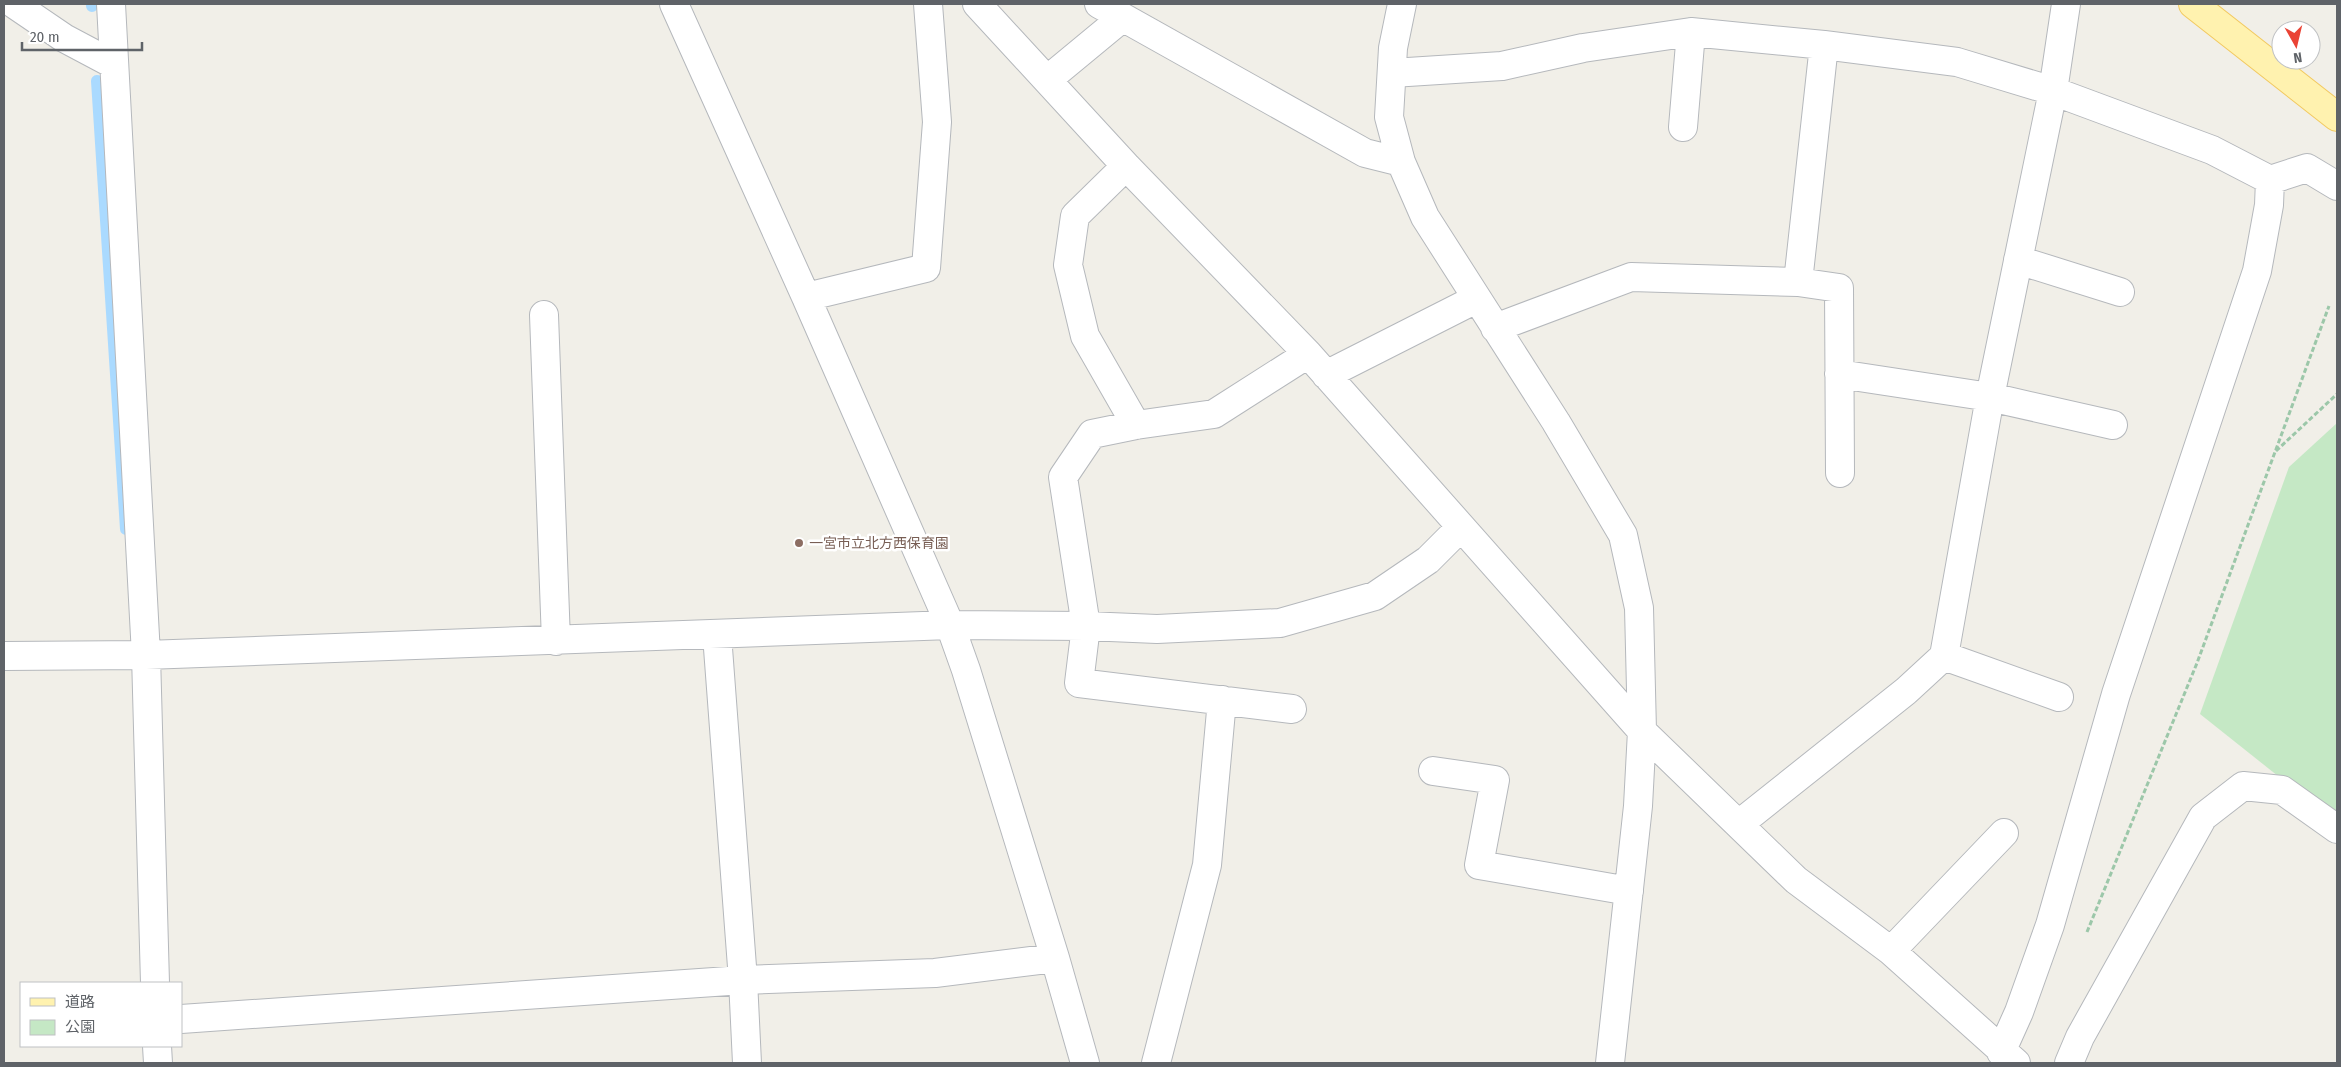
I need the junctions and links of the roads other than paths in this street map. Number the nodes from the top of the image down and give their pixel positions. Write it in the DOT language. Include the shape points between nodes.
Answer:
graph roads {
  1 [pos="14,4"];
  2 [pos="111,4"];
  3 [pos="674,4"];
  4 [pos="928,4"];
  5 [pos="977,4"];
  6 [pos="1099,4"];
  7 [pos="1402,4"];
  8 [pos="2066,4"];
  9 [pos="2193,4"];
  10 [pos="1122,18"];
  11 [pos="1691,32"];
  12 [pos="1824,45"];
  13 [pos="114,64"];
  14 [pos="1392,73"];
  15 [pos="1047,80"];
  16 [pos="2053,92"];
  17 [pos="2337,117"];
  18 [pos="1683,127"];
  19 [pos="1400,162"];
  20 [pos="1126,166"];
  21 [pos="2270,180"];
  22 [pos="2337,186"];
  23 [pos="2018,260"];
  24 [pos="1798,282"];
  25 [pos="2120,292"];
  26 [pos="806,297"];
  27 [pos="1476,299"];
  28 [pos="544,315"];
  29 [pos="1495,328"];
  30 [pos="1308,354"];
  31 [pos="1839,374"];
  32 [pos="1326,375"];
  33 [pos="1990,397"];
  34 [pos="1136,425"];
  35 [pos="2112,425"];
  36 [pos="1840,473"];
  37 [pos="1460,528"];
  38 [pos="950,625"];
  39 [pos="1086,626"];
  40 [pos="716,635"];
  41 [pos="556,641"];
  42 [pos="146,655"];
  43 [pos="4,656"];
  44 [pos="1944,656"];
  45 [pos="2059,697"];
  46 [pos="1222,700"];
  47 [pos="1292,709"];
  48 [pos="1642,731"];
  49 [pos="1433,771"];
  50 [pos="1739,824"];
  51 [pos="2337,829"];
  52 [pos="2004,832"];
  53 [pos="1629,891"];
  54 [pos="1891,951"];
  55 [pos="1055,958"];
  56 [pos="743,980"];
  57 [pos="155,982"];
  58 [pos="182,1019"];
  59 [pos="157,1047"];
  60 [pos="2008,1057"];
  61 [pos="158,1063"];
  62 [pos="747,1063"];
  63 [pos="1085,1063"];
  64 [pos="1156,1063"];
  65 [pos="1610,1063"];
  66 [pos="2068,1063"];
  1 -- 13 [label="street" via="64,38"];
  2 -- 13 [label="street"];
  3 -- 26 [label="street"];
  4 -- 26 [label="street" via="937,122 926,268"];
  5 -- 15 [label="street"];
  6 -- 10 [label="street"];
  7 -- 14 [label="street" via="1393,48"];
  8 -- 16 [label="street"];
  9 -- 17 [label="main road"];
  10 -- 15 [label="street"];
  10 -- 19 [label="street" via="1365,153"];
  11 -- 12 [label="street"];
  11 -- 14 [label="street" via="1583,48 1502,66"];
  11 -- 18 [label="street"];
  12 -- 16 [label="street" via="1957,62"];
  12 -- 24 [label="street"];
  13 -- 42 [label="street"];
  14 -- 19 [label="street" via="1389,117"];
  15 -- 20 [label="street"];
  16 -- 21 [label="street" via="2212,150"];
  16 -- 23 [label="street"];
  19 -- 27 [label="street" via="1425,217"];
  20 -- 30 [label="street"];
  20 -- 34 [label="street" via="1075,216 1068,265 1085,336"];
  21 -- 22 [label="street" via="2307,168"];
  21 -- 60 [label="street" via="2270,205 2257,271 2116,694 2050,925 2019,1012"];
  23 -- 25 [label="street"];
  23 -- 33 [label="street"];
  24 -- 29 [label="street" via="1631,277"];
  24 -- 31 [label="street" via="1839,288"];
  26 -- 38 [label="street"];
  27 -- 29 [label="street"];
  27 -- 32 [label="street"];
  28 -- 41 [label="street"];
  29 -- 48 [label="street" via="1623,535 1639,608"];
  30 -- 32 [label="street"];
  30 -- 34 [label="street" via="1214,414"];
  31 -- 33 [label="street"];
  31 -- 36 [label="street"];
  32 -- 37 [label="street"];
  33 -- 35 [label="street"];
  33 -- 44 [label="street"];
  34 -- 39 [label="street" via="1092,434 1064,477"];
  37 -- 39 [label="street" via="1428,560 1375,596 1280,622 1157,629"];
  37 -- 48 [label="street"];
  38 -- 39 [label="street"];
  38 -- 40 [label="street"];
  38 -- 55 [label="street"];
  39 -- 46 [label="street" via="1079,683"];
  40 -- 41 [label="street"];
  40 -- 56 [label="street"];
  41 -- 42 [label="street"];
  42 -- 43 [label="street"];
  42 -- 57 [label="street"];
  44 -- 45 [label="street"];
  44 -- 50 [label="street" via="1906,691"];
  46 -- 47 [label="street"];
  46 -- 64 [label="street" via="1207,866"];
  48 -- 50 [label="street"];
  48 -- 53 [label="street"];
  49 -- 53 [label="street" via="1495,780 1479,865"];
  50 -- 54 [label="street" via="1796,880"];
  51 -- 66 [label="street" via="2282,790 2243,786 2203,817"];
  52 -- 54 [label="street"];
  53 -- 65 [label="street"];
  54 -- 60 [label="street"];
  55 -- 56 [label="street" via="935,973"];
  55 -- 63 [label="street"];
  56 -- 58 [label="street"];
  56 -- 62 [label="street"];
  59 -- 61 [label="street"];
}
